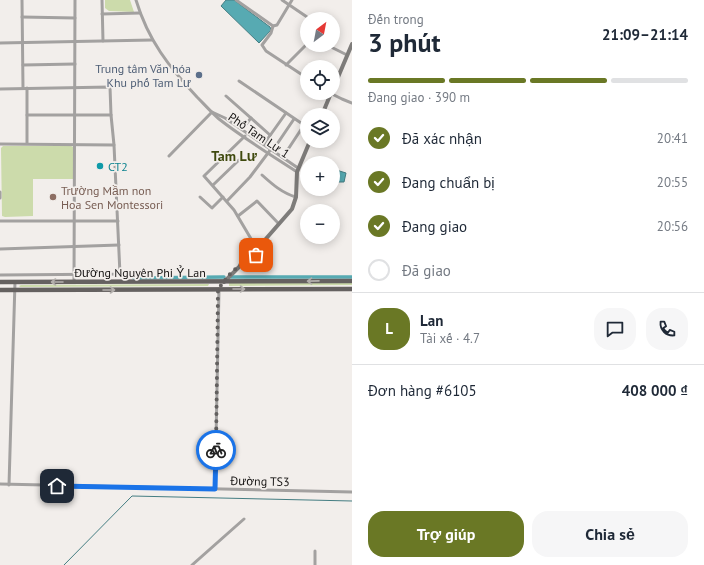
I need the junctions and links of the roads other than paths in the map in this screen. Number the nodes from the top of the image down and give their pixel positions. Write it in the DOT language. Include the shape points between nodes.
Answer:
graph roads {
  1 [pos="22,0"];
  2 [pos="74,0"];
  3 [pos="102,0"];
  4 [pos="137,0"];
  5 [pos="236,0"];
  6 [pos="282,0"];
  7 [pos="292,0"];
  8 [pos="289,5"];
  9 [pos="300,12"];
  10 [pos="140,13"];
  11 [pos="102,14"];
  12 [pos="22,17"];
  13 [pos="75,18"];
  14 [pos="273,26"];
  15 [pos="152,40"];
  16 [pos="103,41"];
  17 [pos="22,42"];
  18 [pos="75,42"];
  19 [pos="0,43"];
  20 [pos="352,44"];
  21 [pos="300,51"];
  22 [pos="340,51"];
  23 [pos="348,55"];
  24 [pos="75,64"];
  25 [pos="23,65"];
  26 [pos="286,65"];
  27 [pos="340,73"];
  28 [pos="300,74"];
  29 [pos="239,82"];
  30 [pos="0,88"];
  31 [pos="23,88"];
  32 [pos="27,88"];
  33 [pos="75,88"];
  34 [pos="226,96"];
  35 [pos="340,98"];
  36 [pos="352,103"];
  37 [pos="212,112"];
  38 [pos="286,113"];
  39 [pos="28,115"];
  40 [pos="111,115"];
  41 [pos="75,116"];
  42 [pos="251,118"];
  43 [pos="294,119"];
  44 [pos="300,123"];
  45 [pos="242,129"];
  46 [pos="247,132"];
  47 [pos="300,133"];
  48 [pos="270,135"];
  49 [pos="244,136"];
  50 [pos="27,143"];
  51 [pos="0,144"];
  52 [pos="75,144"];
  53 [pos="114,144"];
  54 [pos="264,144"];
  55 [pos="307,148"];
  56 [pos="272,150"];
  57 [pos="269,153"];
  58 [pos="169,156"];
  59 [pos="283,157"];
  60 [pos="239,160"];
  61 [pos="298,170"];
  62 [pos="262,175"];
  63 [pos="213,185"];
  64 [pos="0,194"];
  65 [pos="223,196"];
  66 [pos="200,197"];
  67 [pos="296,197"];
  68 [pos="0,198"];
  69 [pos="227,201"];
  70 [pos="238,216"];
  71 [pos="75,220"];
  72 [pos="0,221"];
  73 [pos="118,221"];
  74 [pos="279,224"];
  75 [pos="119,245"];
  76 [pos="74,247"];
  77 [pos="0,249"];
  78 [pos="257,249"];
  79 [pos="253,253"];
  80 [pos="270,267"];
  81 [pos="0,275"];
  82 [pos="74,275"];
  83 [pos="352,281"];
  84 [pos="0,282"];
  85 [pos="15,282"];
  86 [pos="74,282"];
  87 [pos="224,282"];
  88 [pos="218,289"];
  89 [pos="352,289"];
  90 [pos="0,290"];
  91 [pos="15,290"];
  92 [pos="0,484"];
  93 [pos="10,485"];
  94 [pos="215,489"];
  95 [pos="352,492"];
  96 [pos="244,519"];
  97 [pos="315,551"];
  98 [pos="192,565"];
  99 [pos="315,565"];
  1 -- 12 [label="street"];
  2 -- 13 [label="street"];
  3 -- 11 [label="street"];
  4 -- 10 [label="street, Phố Tam Lư 1"];
  5 -- 14 [label="street"];
  6 -- 8 [label="street"];
  7 -- 8 [label="street"];
  8 -- 9 [label="street"];
  8 -- 14 [label="street"];
  10 -- 11 [label="street"];
  10 -- 15 [label="street, Phố Tam Lư 1"];
  11 -- 16 [label="street"];
  12 -- 13 [label="street"];
  12 -- 17 [label="street"];
  13 -- 18 [label="street"];
  14 -- 26 [label="street" via="262,45 266,51"];
  15 -- 16 [label="street"];
  15 -- 37 [label="street, Phố Tam Lư 1" via="172,70"];
  16 -- 18 [label="street"];
  17 -- 18 [label="street"];
  17 -- 19 [label="street"];
  17 -- 25 [label="street"];
  18 -- 24 [label="street"];
  20 -- 23 [label="street"];
  21 -- 26 [label="street"];
  22 -- 23 [label="street"];
  23 -- 27 [label="street"];
  24 -- 25 [label="street"];
  24 -- 33 [label="street"];
  25 -- 31 [label="street"];
  26 -- 28 [label="street"];
  29 -- 38 [label="street"];
  30 -- 31 [label="street"];
  31 -- 32 [label="street"];
  32 -- 33 [label="street"];
  32 -- 39 [label="street"];
  33 -- 40 [label="street" via="110,87"];
  33 -- 41 [label="street"];
  34 -- 42 [label="street"];
  35 -- 36 [label="street"];
  37 -- 45 [label="street, Phố Tam Lư 1"];
  37 -- 49 [label="street, Phố Tam Lư 1"];
  37 -- 58 [label="street"];
  38 -- 43 [label="street"];
  38 -- 48 [label="street"];
  39 -- 41 [label="street"];
  39 -- 50 [label="street"];
  40 -- 41 [label="street"];
  40 -- 53 [label="street"];
  41 -- 52 [label="street"];
  42 -- 45 [label="street"];
  42 -- 48 [label="street"];
  43 -- 44 [label="street"];
  43 -- 56 [label="street"];
  45 -- 46 [label="street, Phố Tam Lư 1"];
  46 -- 49 [label="street"];
  46 -- 54 [label="street, Phố Tam Lư 1"];
  47 -- 59 [label="street"];
  48 -- 54 [label="street"];
  49 -- 57 [label="street, Phố Tam Lư 1"];
  49 -- 63 [label="street" via="204,176"];
  50 -- 51 [label="street"];
  50 -- 52 [label="street"];
  52 -- 53 [label="street"];
  52 -- 71 [label="street"];
  53 -- 73 [label="street"];
  54 -- 56 [label="street, Phố Tam Lư 1"];
  55 -- 61 [label="street"];
  56 -- 57 [label="street"];
  56 -- 59 [label="street, Phố Tam Lư 1"];
  57 -- 61 [label="street, Phố Tam Lư 1"];
  57 -- 69 [label="street"];
  59 -- 61 [label="street, Phố Tam Lư 1"];
  60 -- 63 [label="street"];
  61 -- 67 [label="street"];
  62 -- 67 [label="street" via="287,195"];
  63 -- 65 [label="street"];
  64 -- 68 [label="street"];
  65 -- 66 [label="street" via="212,208"];
  65 -- 69 [label="street"];
  67 -- 74 [label="street" via="292,209"];
  69 -- 70 [label="street"];
  70 -- 74 [label="street" via="256,201"];
  70 -- 78 [label="street"];
  71 -- 72 [label="street"];
  71 -- 73 [label="street"];
  71 -- 76 [label="street"];
  73 -- 75 [label="street"];
  74 -- 78 [label="street"];
  75 -- 76 [label="street"];
  75 -- 82 [label="street" via="120,274"];
  76 -- 77 [label="street"];
  76 -- 82 [label="street"];
  78 -- 79 [label="street"];
  79 -- 80 [label="street"];
  79 -- 87 [label="street"];
  81 -- 82 [label="street"];
  82 -- 86 [label="street"];
  83 -- 87 [label="main road, Đường Nguyên Phi Ỷ Lan, one-way"];
  84 -- 85 [label="main road, Đường Nguyên Phi Ỷ Lan"];
  86 -- 85 [label="main road, Đường Nguyên Phi Ỷ Lan, one-way"];
  85 -- 91 [label="street"];
  86 -- 87 [label="main road, Đường Nguyên Phi Ỷ Lan"];
  87 -- 88 [label="main road"];
  88 -- 89 [label="main road, Đường Nguyên Phi Ỷ Lan, one-way"];
  91 -- 88 [label="main road, Đường Nguyên Phi Ỷ Lan, one-way"];
  88 -- 94 [label="street"];
  90 -- 91 [label="main road, Đường Nguyên Phi Ỷ Lan"];
  91 -- 93 [label="street"];
  92 -- 93 [label="street, Đường TS3"];
  93 -- 94 [label="street, Đường TS3"];
  94 -- 95 [label="street, Đường TS3"];
  96 -- 98 [label="street"];
  97 -- 99 [label="street"];
}
